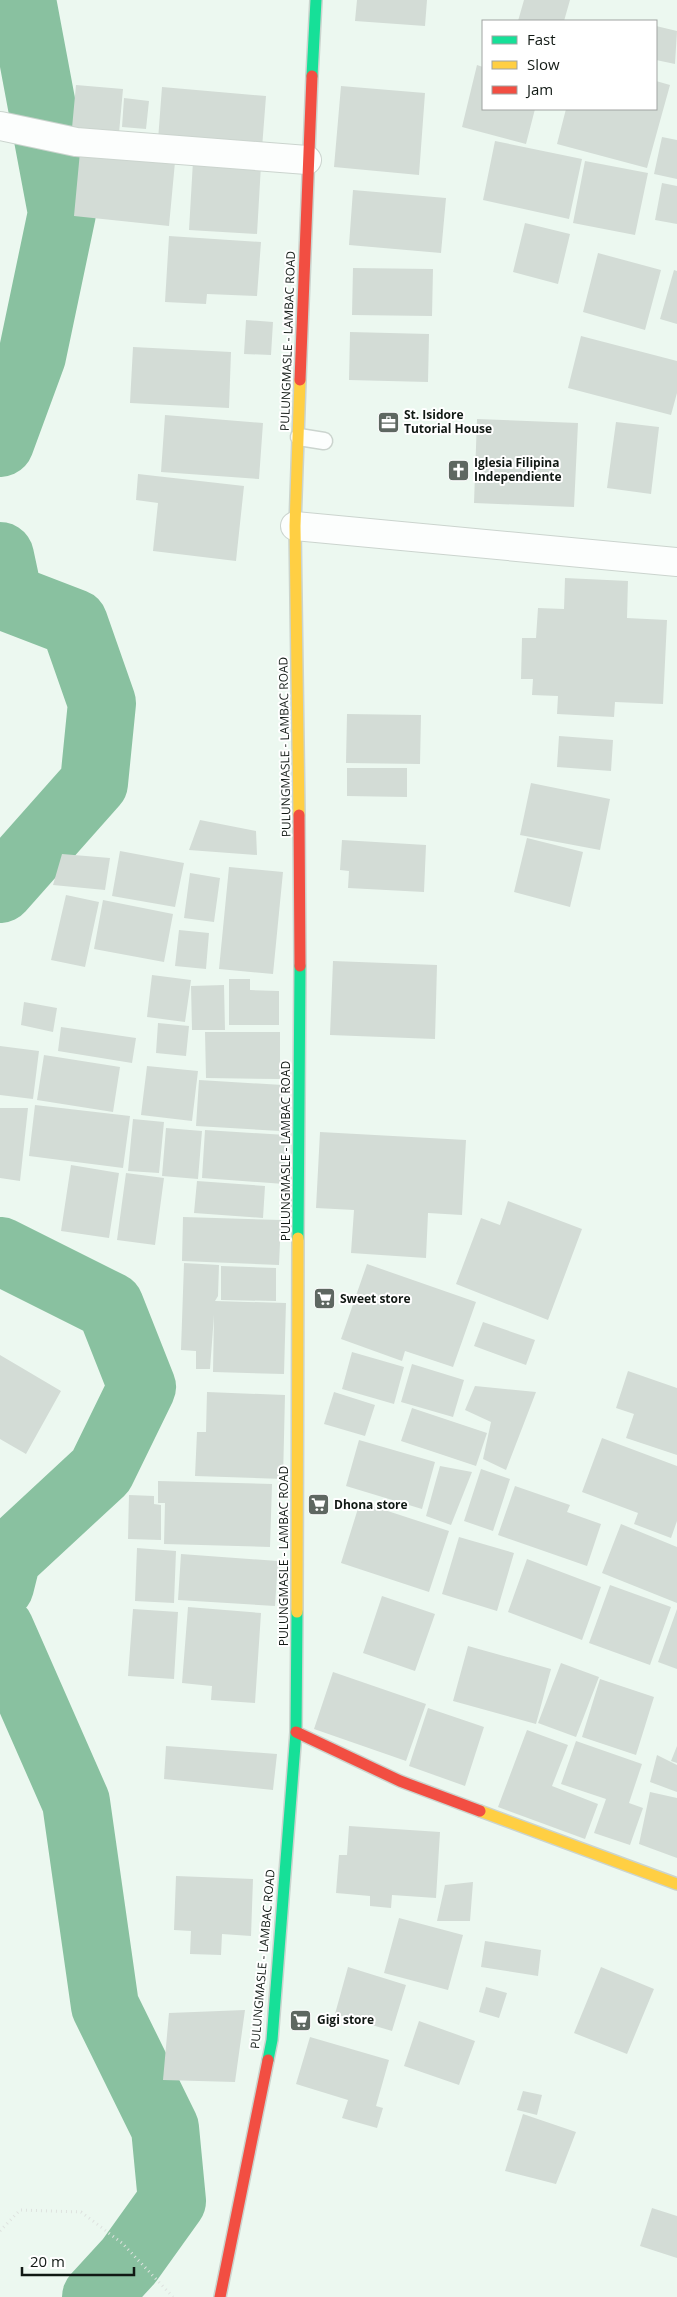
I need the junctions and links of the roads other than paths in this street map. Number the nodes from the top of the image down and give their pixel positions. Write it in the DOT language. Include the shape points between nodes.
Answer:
graph roads {
  1 [pos="316,0"];
  2 [pos="1,126"];
  3 [pos="307,160"];
  4 [pos="299,437"];
  5 [pos="324,441"];
  6 [pos="295,526"];
  7 [pos="677,562"];
  8 [pos="296,1732"];
  9 [pos="677,1884"];
  10 [pos="220,2297"];
  1 -- 3 [label="street, PULUNGMASLE - LAMBAC ROAD"];
  2 -- 3 [label="street" via="76,142"];
  3 -- 4 [label="street, PULUNGMASLE - LAMBAC ROAD"];
  4 -- 5 [label="lane"];
  4 -- 6 [label="street, PULUNGMASLE - LAMBAC ROAD"];
  6 -- 7 [label="street"];
  6 -- 8 [label="street, PULUNGMASLE - LAMBAC ROAD" via="300,871"];
  8 -- 9 [label="street" via="400,1781"];
  8 -- 10 [label="street, PULUNGMASLE - LAMBAC ROAD" via="272,2040"];
}
